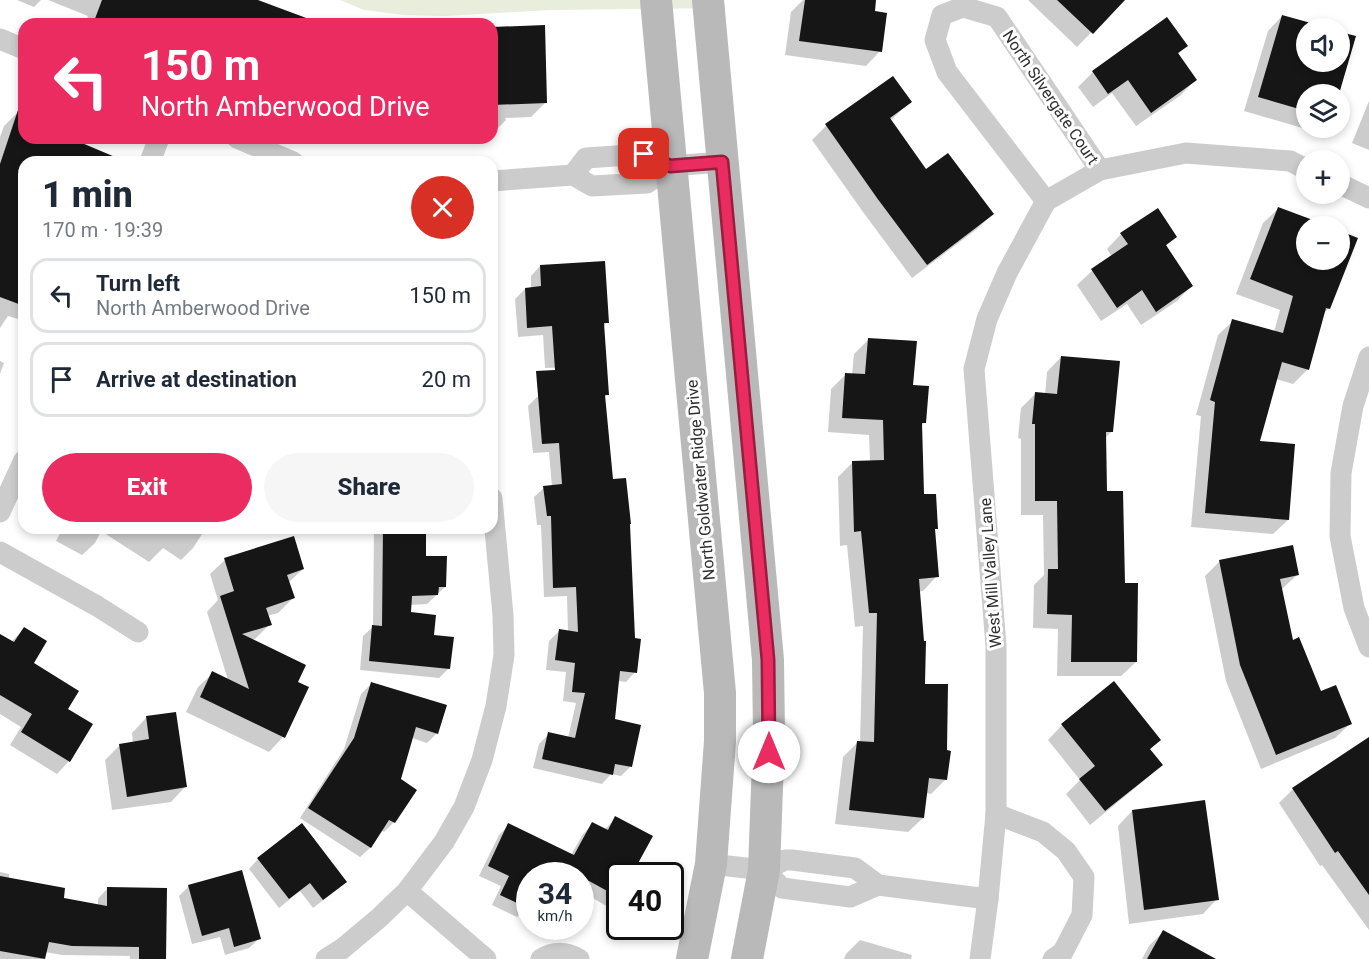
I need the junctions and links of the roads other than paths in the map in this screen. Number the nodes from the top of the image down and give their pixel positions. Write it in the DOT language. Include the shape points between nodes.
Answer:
graph roads {
  1 [pos="656,0"];
  2 [pos="708,0"];
  3 [pos="0,39"];
  4 [pos="18,46"];
  5 [pos="251,144"];
  6 [pos="279,156"];
  7 [pos="722,162"];
  8 [pos="1296,164"];
  9 [pos="670,166"];
  10 [pos="1100,170"];
  11 [pos="573,175"];
  12 [pos="498,181"];
  13 [pos="1350,189"];
  14 [pos="1369,198"];
  15 [pos="1046,201"];
  16 [pos="1369,357"];
  17 [pos="18,473"];
  18 [pos="0,512"];
  19 [pos="495,534"];
  20 [pos="0,552"];
  21 [pos="138,632"];
  22 [pos="1369,647"];
  23 [pos="996,814"];
  24 [pos="711,864"];
  25 [pos="764,870"];
  26 [pos="878,885"];
  27 [pos="407,891"];
  28 [pos="988,899"];
  29 [pos="326,959"];
  30 [pos="486,959"];
  31 [pos="541,959"];
  32 [pos="579,959"];
  33 [pos="692,959"];
  34 [pos="747,959"];
  35 [pos="980,959"];
  36 [pos="1053,959"];
  1 -- 9 [label="street, North Goldwater Ridge Drive"];
  2 -- 7 [label="street"];
  3 -- 4 [label="street"];
  5 -- 6 [label="street"];
  7 -- 9 [label="street"];
  7 -- 25 [label="street" via="768,660"];
  8 -- 10 [label="street" via="1186,153"];
  9 -- 11 [label="street" via="647,183 592,186"];
  9 -- 11 [label="street" via="644,154 586,158"];
  9 -- 24 [label="street, North Goldwater Ridge Drive" via="720,693"];
  10 -- 15 [label="street"];
  10 -- 15 [label="street, North Silvergate Court" via="997,17 963,7 942,15 935,39 947,72"];
  11 -- 12 [label="street"];
  13 -- 14 [label="street"];
  15 -- 23 [label="street, West Mill Valley Lane" via="987,319 974,369 996,646"];
  16 -- 22 [label="street" via="1353,406 1341,473 1340,536 1354,608"];
  17 -- 18 [label="street"];
  19 -- 27 [label="street" via="504,655 496,706 464,807 444,842"];
  20 -- 21 [label="street"];
  23 -- 28 [label="street, West Mill Valley Lane"];
  23 -- 36 [label="street" via="1043,832 1066,851 1084,877 1082,915 1063,952"];
  24 -- 25 [label="street"];
  24 -- 33 [label="street, North Goldwater Ridge Drive"];
  25 -- 26 [label="street" via="785,860 855,868"];
  25 -- 26 [label="street" via="782,888 827,894 850,897"];
  25 -- 34 [label="street"];
  26 -- 28 [label="street"];
  27 -- 29 [label="street"];
  27 -- 30 [label="street"];
  28 -- 35 [label="street, West Mill Valley Lane"];
  31 -- 32 [label="street" via="567,953"];
}
